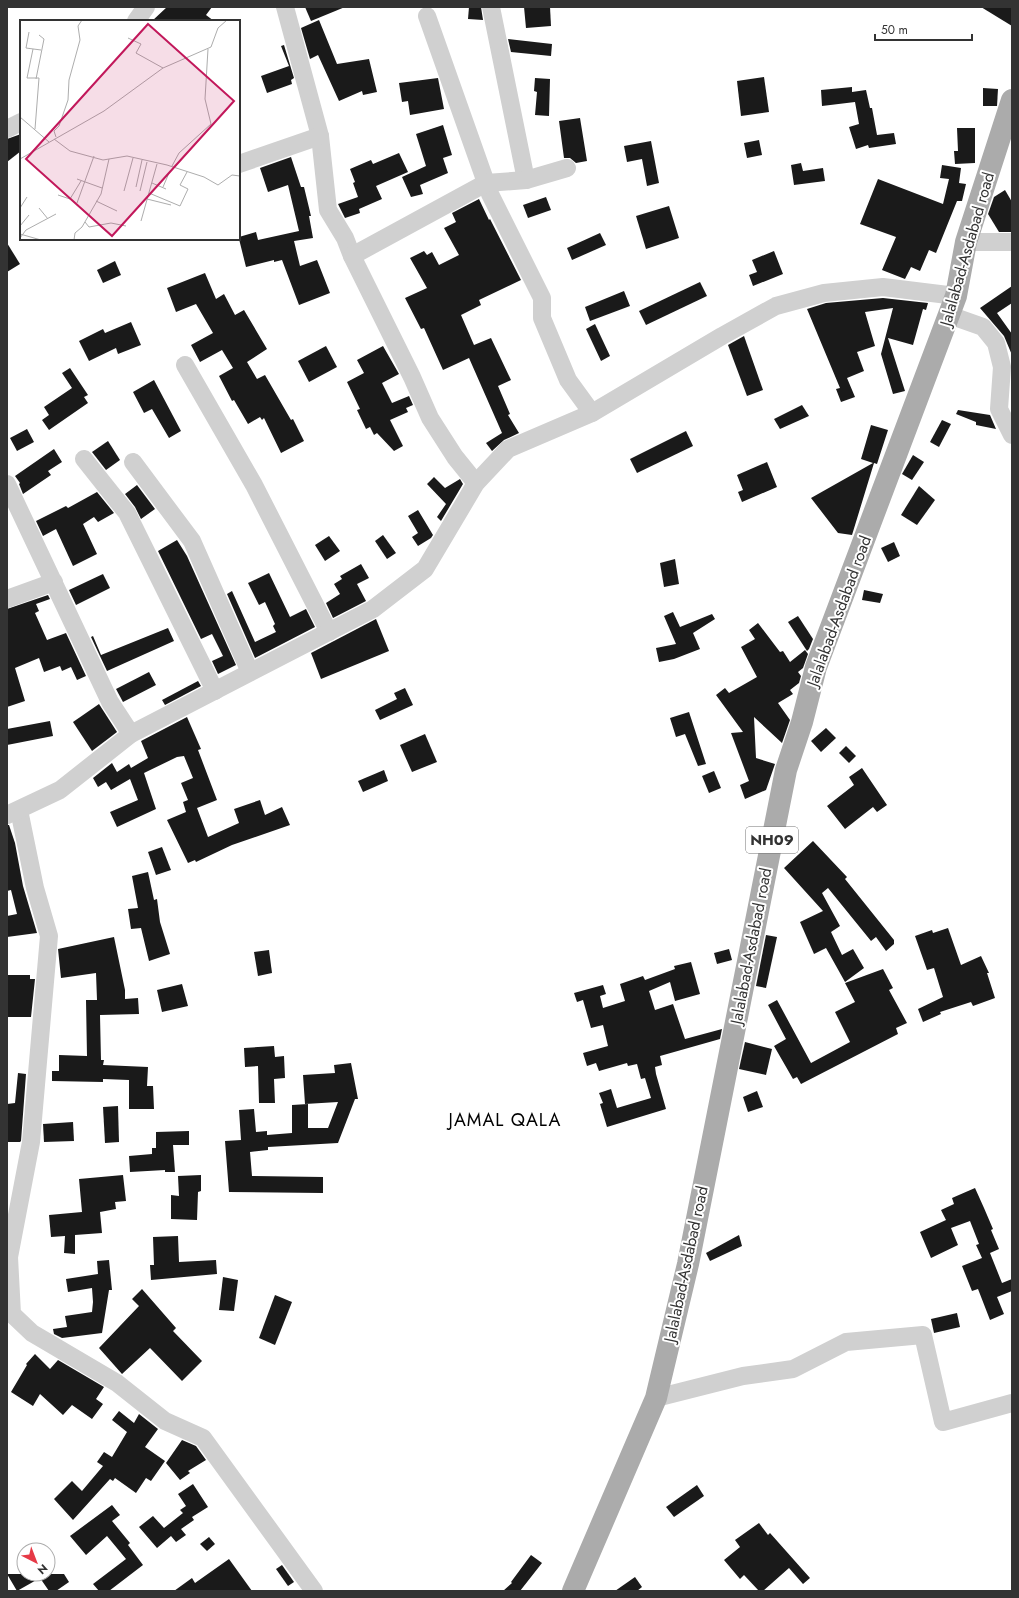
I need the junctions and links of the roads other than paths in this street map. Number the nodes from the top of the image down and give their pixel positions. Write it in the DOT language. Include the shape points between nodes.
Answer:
graph roads {
  1 [pos="146,7"];
  2 [pos="285,7"];
  3 [pos="490,7"];
  4 [pos="426,16"];
  5 [pos="137,20"];
  6 [pos="1012,100"];
  7 [pos="20,122"];
  8 [pos="7,129"];
  9 [pos="320,136"];
  10 [pos="240,164"];
  11 [pos="567,168"];
  12 [pos="526,180"];
  13 [pos="486,183"];
  14 [pos="966,242"];
  15 [pos="1012,242"];
  16 [pos="352,256"];
  17 [pos="953,305"];
  18 [pos="186,365"];
  19 [pos="592,413"];
  20 [pos="1012,436"];
  21 [pos="84,459"];
  22 [pos="133,462"];
  23 [pos="476,483"];
  24 [pos="7,484"];
  25 [pos="11,505"];
  26 [pos="54,582"];
  27 [pos="7,599"];
  28 [pos="329,632"];
  29 [pos="250,672"];
  30 [pos="215,690"];
  31 [pos="131,734"];
  32 [pos="13,813"];
  33 [pos="656,1398"];
  34 [pos="1012,1403"];
  35 [pos="314,1591"];
  36 [pos="572,1591"];
  1 -- 5 [label="street"];
  2 -- 9 [label="street"];
  3 -- 12 [label="street"];
  4 -- 13 [label="street"];
  6 -- 14 [label="main road, Jalalabad-Asdabad road / NH09"];
  7 -- 8 [label="street"];
  9 -- 10 [label="street"];
  9 -- 16 [label="street" via="328,210 345,238"];
  11 -- 12 [label="street"];
  12 -- 13 [label="street"];
  13 -- 16 [label="street"];
  13 -- 19 [label="street" via="542,298 542,318 568,380"];
  14 -- 15 [label="street"];
  14 -- 17 [label="main road, Jalalabad-Asdabad road / NH09"];
  16 -- 23 [label="street" via="412,376 430,418 455,457"];
  17 -- 19 [label="street" via="883,287 824,293 789,302 776,306 722,336"];
  17 -- 20 [label="street" via="983,327 996,343 1002,367 999,409"];
  17 -- 33 [label="main road, Jalalabad-Asdabad road / NH09" via="816,667 786,770 688,1264"];
  18 -- 28 [label="street" via="254,486"];
  19 -- 23 [label="street" via="508,449"];
  21 -- 30 [label="street" via="130,519"];
  22 -- 29 [label="street" via="192,541"];
  23 -- 28 [label="street" via="426,569 373,609"];
  24 -- 25 [label="street"];
  25 -- 26 [label="street"];
  26 -- 27 [label="street"];
  26 -- 31 [label="street" via="110,702"];
  28 -- 29 [label="street"];
  29 -- 30 [label="street"];
  30 -- 31 [label="street"];
  31 -- 32 [label="street" via="60,790"];
  32 -- 35 [label="street" via="49,936 31,1142 9,1257 12,1314 32,1333 117,1383 165,1421 203,1438"];
  33 -- 34 [label="street" via="743,1376 793,1369 846,1342 924,1335 943,1422"];
  33 -- 36 [label="main road, Jalalabad-Asdabad road / NH09"];
}
